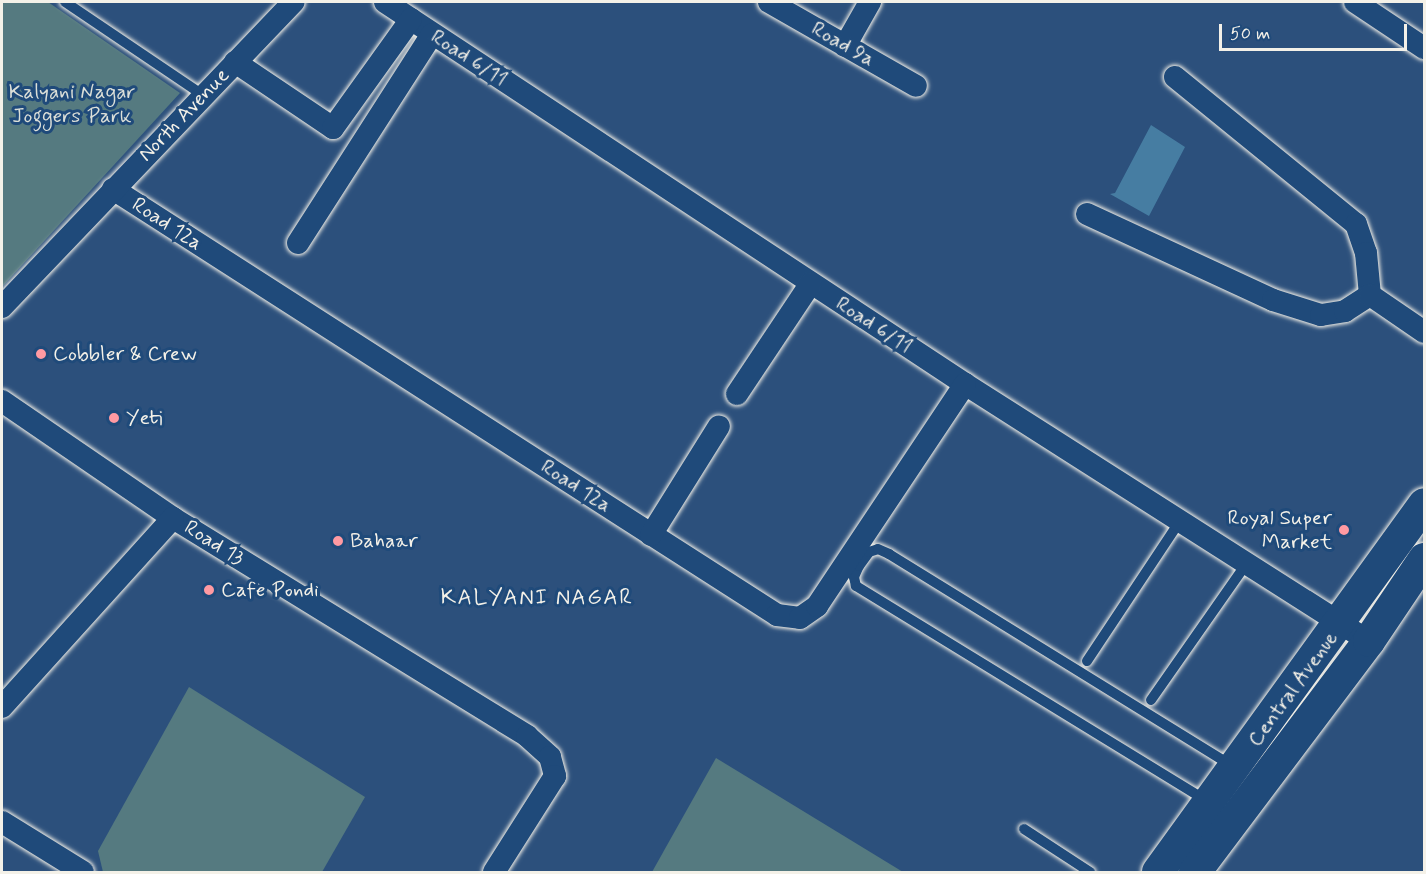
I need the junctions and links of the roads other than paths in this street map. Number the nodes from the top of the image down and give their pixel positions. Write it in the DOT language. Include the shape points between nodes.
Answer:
graph roads {
  1 [pos="65,2"];
  2 [pos="293,2"];
  3 [pos="385,2"];
  4 [pos="769,2"];
  5 [pos="870,2"];
  6 [pos="1355,2"];
  7 [pos="411,19"];
  8 [pos="432,34"];
  9 [pos="845,46"];
  10 [pos="1425,48"];
  11 [pos="235,62"];
  12 [pos="1175,78"];
  13 [pos="916,86"];
  14 [pos="203,95"];
  15 [pos="113,189"];
  16 [pos="1087,214"];
  17 [pos="298,243"];
  18 [pos="811,283"];
  19 [pos="1370,295"];
  20 [pos="2,307"];
  21 [pos="1425,332"];
  22 [pos="965,384"];
  23 [pos="737,394"];
  24 [pos="2,401"];
  25 [pos="719,426"];
  26 [pos="1425,504"];
  27 [pos="173,518"];
  28 [pos="1180,521"];
  29 [pos="651,535"];
  30 [pos="1425,559"];
  31 [pos="1247,563"];
  32 [pos="1341,623"];
  33 [pos="1369,641"];
  34 [pos="1087,661"];
  35 [pos="1152,700"];
  36 [pos="2,707"];
  37 [pos="1235,768"];
  38 [pos="1210,802"];
  39 [pos="2,822"];
  40 [pos="1024,829"];
  41 [pos="83,873"];
  42 [pos="494,873"];
  43 [pos="1090,873"];
  44 [pos="1158,873"];
  45 [pos="1195,873"];
  1 -- 14 [label="lane"];
  2 -- 11 [label="street, North Avenue"];
  3 -- 7 [label="street, Road 6/11"];
  4 -- 9 [label="street, Road 9a"];
  5 -- 9 [label="street"];
  6 -- 10 [label="street"];
  7 -- 8 [label="street, Road 6/11"];
  7 -- 11 [label="street" via="333,128"];
  8 -- 17 [label="street"];
  8 -- 18 [label="street, Road 6/11"];
  9 -- 13 [label="street, Road 9a"];
  11 -- 14 [label="street, North Avenue"];
  12 -- 19 [label="street" via="1356,224 1366,253"];
  14 -- 15 [label="street, North Avenue"];
  15 -- 20 [label="street, North Avenue"];
  15 -- 29 [label="street, Road 12a"];
  16 -- 19 [label="street" via="1273,300 1321,315 1345,310"];
  18 -- 22 [label="street, Road 6/11"];
  18 -- 23 [label="street"];
  19 -- 21 [label="street"];
  22 -- 28 [label="street, Road 6/11"];
  22 -- 29 [label="street, Road 12a" via="818,606 800,618 777,615"];
  24 -- 27 [label="street, Road 13"];
  25 -- 29 [label="street"];
  26 -- 32 [label="street, Central Avenue"];
  27 -- 36 [label="street"];
  27 -- 42 [label="street, Road 13" via="527,736 550,757 555,776"];
  28 -- 31 [label="street, Road 6/11"];
  28 -- 34 [label="lane"];
  30 -- 33 [label="street, Central Avenue"];
  31 -- 32 [label="street, Road 6/11"];
  31 -- 35 [label="lane"];
  32 -- 33 [label="street, Road 6/11"];
  32 -- 37 [label="street, Central Avenue"];
  33 -- 45 [label="street, Central Avenue"];
  37 -- 38 [label="street, Central Avenue"];
  37 -- 38 [label="lane" via="889,554 878,549 869,552 859,566 854,577 856,586"];
  38 -- 44 [label="street, Central Avenue"];
  39 -- 41 [label="street"];
  40 -- 43 [label="lane"];
}
